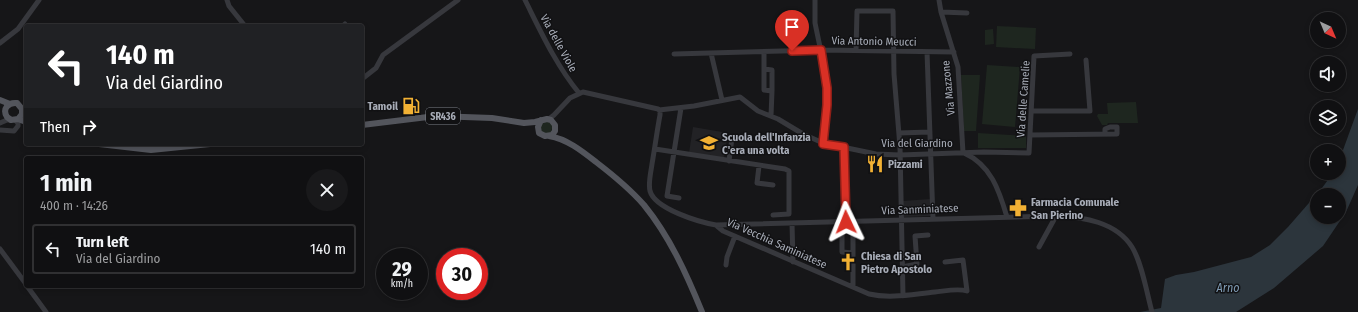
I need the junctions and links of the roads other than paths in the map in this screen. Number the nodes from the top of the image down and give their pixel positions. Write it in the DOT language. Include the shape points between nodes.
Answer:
graph roads {
  1 [pos="39,0"];
  2 [pos="227,0"];
  3 [pos="458,0"];
  4 [pos="525,0"];
  5 [pos="815,0"];
  6 [pos="939,0"];
  7 [pos="941,12"];
  8 [pos="967,13"];
  9 [pos="243,24"];
  10 [pos="0,43"];
  11 [pos="821,50"];
  12 [pos="856,51"];
  13 [pos="894,51"];
  14 [pos="764,52"];
  15 [pos="927,52"];
  16 [pos="954,52"];
  17 [pos="711,53"];
  18 [pos="674,54"];
  19 [pos="1070,54"];
  20 [pos="1086,60"];
  21 [pos="764,70"];
  22 [pos="364,77"];
  23 [pos="772,91"];
  24 [pos="579,93"];
  25 [pos="0,100"];
  26 [pos="722,100"];
  27 [pos="0,104"];
  28 [pos="10,104"];
  29 [pos="681,108"];
  30 [pos="560,109"];
  31 [pos="659,110"];
  32 [pos="5,111"];
  33 [pos="1032,111"];
  34 [pos="24,115"];
  35 [pos="771,116"];
  36 [pos="549,119"];
  37 [pos="15,120"];
  38 [pos="541,120"];
  39 [pos="24,122"];
  40 [pos="524,122"];
  41 [pos="0,123"];
  42 [pos="364,125"];
  43 [pos="555,126"];
  44 [pos="0,130"];
  45 [pos="538,131"];
  46 [pos="930,132"];
  47 [pos="899,133"];
  48 [pos="1030,134"];
  49 [pos="1105,134"];
  50 [pos="549,136"];
  51 [pos="732,138"];
  52 [pos="565,140"];
  53 [pos="823,144"];
  54 [pos="114,146"];
  55 [pos="193,146"];
  56 [pos="844,147"];
  57 [pos="655,149"];
  58 [pos="674,152"];
  59 [pos="984,152"];
  60 [pos="963,153"];
  61 [pos="1029,153"];
  62 [pos="900,155"];
  63 [pos="931,155"];
  64 [pos="729,161"];
  65 [pos="983,165"];
  66 [pos="759,166"];
  67 [pos="773,185"];
  68 [pos="678,198"];
  69 [pos="773,216"];
  70 [pos="1056,216"];
  71 [pos="1007,217"];
  72 [pos="933,219"];
  73 [pos="901,220"];
  74 [pos="844,222"];
  75 [pos="853,222"];
  76 [pos="792,223"];
  77 [pos="716,225"];
  78 [pos="928,235"];
  79 [pos="734,236"];
  80 [pos="1040,247"];
  81 [pos="0,249"];
  82 [pos="853,253"];
  83 [pos="793,262"];
  84 [pos="945,262"];
  85 [pos="726,265"];
  86 [pos="902,267"];
  87 [pos="24,281"];
  88 [pos="853,287"];
  89 [pos="29,288"];
  90 [pos="903,296"];
  91 [pos="46,312"];
  92 [pos="702,312"];
  93 [pos="1152,312"];
  1 -- 10 [label="street" via="18,29"];
  2 -- 9 [label="street"];
  3 -- 22 [label="street" via="383,55 376,68"];
  4 -- 24 [label="street, Via delle Viole" via="551,52"];
  5 -- 11 [label="street"];
  6 -- 7 [label="street, Via Mazzone"];
  7 -- 8 [label="street"];
  7 -- 16 [label="street, Via Mazzone"];
  11 -- 12 [label="street, Via Antonio Meucci"];
  11 -- 14 [label="street, Via Antonio Meucci"];
  11 -- 53 [label="street" via="827,88"];
  12 -- 13 [label="street, Via Antonio Meucci"];
  12 -- 13 [label="street" via="857,11 893,11"];
  13 -- 15 [label="street, Via Antonio Meucci"];
  13 -- 47 [label="street"];
  14 -- 17 [label="street, Via Antonio Meucci"];
  14 -- 21 [label="street"];
  15 -- 16 [label="street, Via Antonio Meucci"];
  15 -- 46 [label="street"];
  16 -- 60 [label="street, Via Mazzone" via="959,74"];
  17 -- 18 [label="street, Via Antonio Meucci"];
  17 -- 26 [label="street"];
  19 -- 33 [label="street, Via delle Camelie" via="1034,56"];
  20 -- 33 [label="street" via="1090,111"];
  21 -- 23 [label="street" via="764,90"];
  21 -- 23 [label="street" via="772,70"];
  23 -- 35 [label="street"];
  24 -- 30 [label="street"];
  24 -- 31 [label="street"];
  25 -- 28 [label="main road"];
  26 -- 29 [label="street"];
  26 -- 35 [label="street" via="740,97 758,111"];
  27 -- 32 [label="main road"];
  28 -- 32 [label="main road"];
  28 -- 34 [label="main road" via="19,105"];
  29 -- 31 [label="street"];
  29 -- 58 [label="street"];
  30 -- 36 [label="street"];
  30 -- 43 [label="street"];
  31 -- 57 [label="street"];
  32 -- 37 [label="main road" via="7,117"];
  32 -- 41 [label="street"];
  33 -- 48 [label="street, Via delle Camelie"];
  34 -- 37 [label="main road"];
  35 -- 53 [label="street"];
  36 -- 38 [label="main road, SR436"];
  36 -- 43 [label="main road, SR436"];
  37 -- 39 [label="main road"];
  37 -- 41 [label="street"];
  37 -- 44 [label="street" via="18,126 14,131"];
  38 -- 40 [label="main road, SR436"];
  38 -- 45 [label="main road"];
  40 -- 42 [label="main road, SR436" via="436,116"];
  40 -- 45 [label="main road, SR436"];
  43 -- 50 [label="main road" via="553,134"];
  43 -- 52 [label="main road, SR436"];
  45 -- 50 [label="main road, SR436" via="543,136"];
  46 -- 47 [label="street"];
  46 -- 63 [label="street"];
  47 -- 62 [label="street"];
  48 -- 49 [label="street"];
  48 -- 61 [label="street, Via delle Camelie"];
  50 -- 52 [label="main road, SR436"];
  51 -- 64 [label="street"];
  52 -- 92 [label="main road, SR436" via="594,160 646,207 678,258"];
  53 -- 56 [label="street, Via del Giardino"];
  54 -- 55 [label="main road" via="158,150"];
  56 -- 62 [label="street, Via del Giardino" via="876,154"];
  56 -- 74 [label="street"];
  57 -- 58 [label="street"];
  57 -- 77 [label="street, Via Sanminiatese" via="649,186 656,202 693,219"];
  58 -- 64 [label="street"];
  58 -- 68 [label="street" via="667,196"];
  59 -- 60 [label="street, Via del Giardino"];
  59 -- 61 [label="street, Via del Giardino"];
  59 -- 65 [label="street"];
  60 -- 63 [label="street, Via del Giardino"];
  60 -- 65 [label="street, Via del Giardino"];
  62 -- 63 [label="street, Via del Giardino"];
  62 -- 73 [label="street"];
  63 -- 72 [label="street"];
  64 -- 66 [label="street"];
  65 -- 71 [label="street, Via del Giardino" via="999,191"];
  66 -- 67 [label="street" via="757,184"];
  66 -- 69 [label="street" via="790,168 790,214"];
  70 -- 71 [label="street, Via Sanminiatese"];
  70 -- 80 [label="street"];
  70 -- 93 [label="street, Via Sanminiatese" via="1086,219 1107,226 1118,233 1132,247 1141,268"];
  71 -- 72 [label="street, Via Sanminiatese"];
  72 -- 73 [label="street, Via Sanminiatese"];
  73 -- 75 [label="street, Via Sanminiatese"];
  73 -- 86 [label="street"];
  74 -- 75 [label="street, Via Sanminiatese"];
  74 -- 76 [label="street, Via Sanminiatese"];
  74 -- 82 [label="street" via="842,252"];
  75 -- 82 [label="street"];
  76 -- 77 [label="street, Via Sanminiatese"];
  76 -- 83 [label="street"];
  77 -- 79 [label="street, Via Vecchia Saminiatese"];
  78 -- 86 [label="street" via="915,236 917,264"];
  79 -- 83 [label="street, Via Vecchia Saminiatese"];
  79 -- 85 [label="street" via="726,257"];
  81 -- 87 [label="street"];
  82 -- 88 [label="street"];
  83 -- 88 [label="street, Via Vecchia Saminiatese"];
  84 -- 90 [label="street, Via Vecchia Saminiatese" via="963,260 967,290"];
  86 -- 90 [label="street"];
  88 -- 90 [label="street, Via Vecchia Saminiatese" via="882,297"];
  89 -- 91 [label="street"];
}
